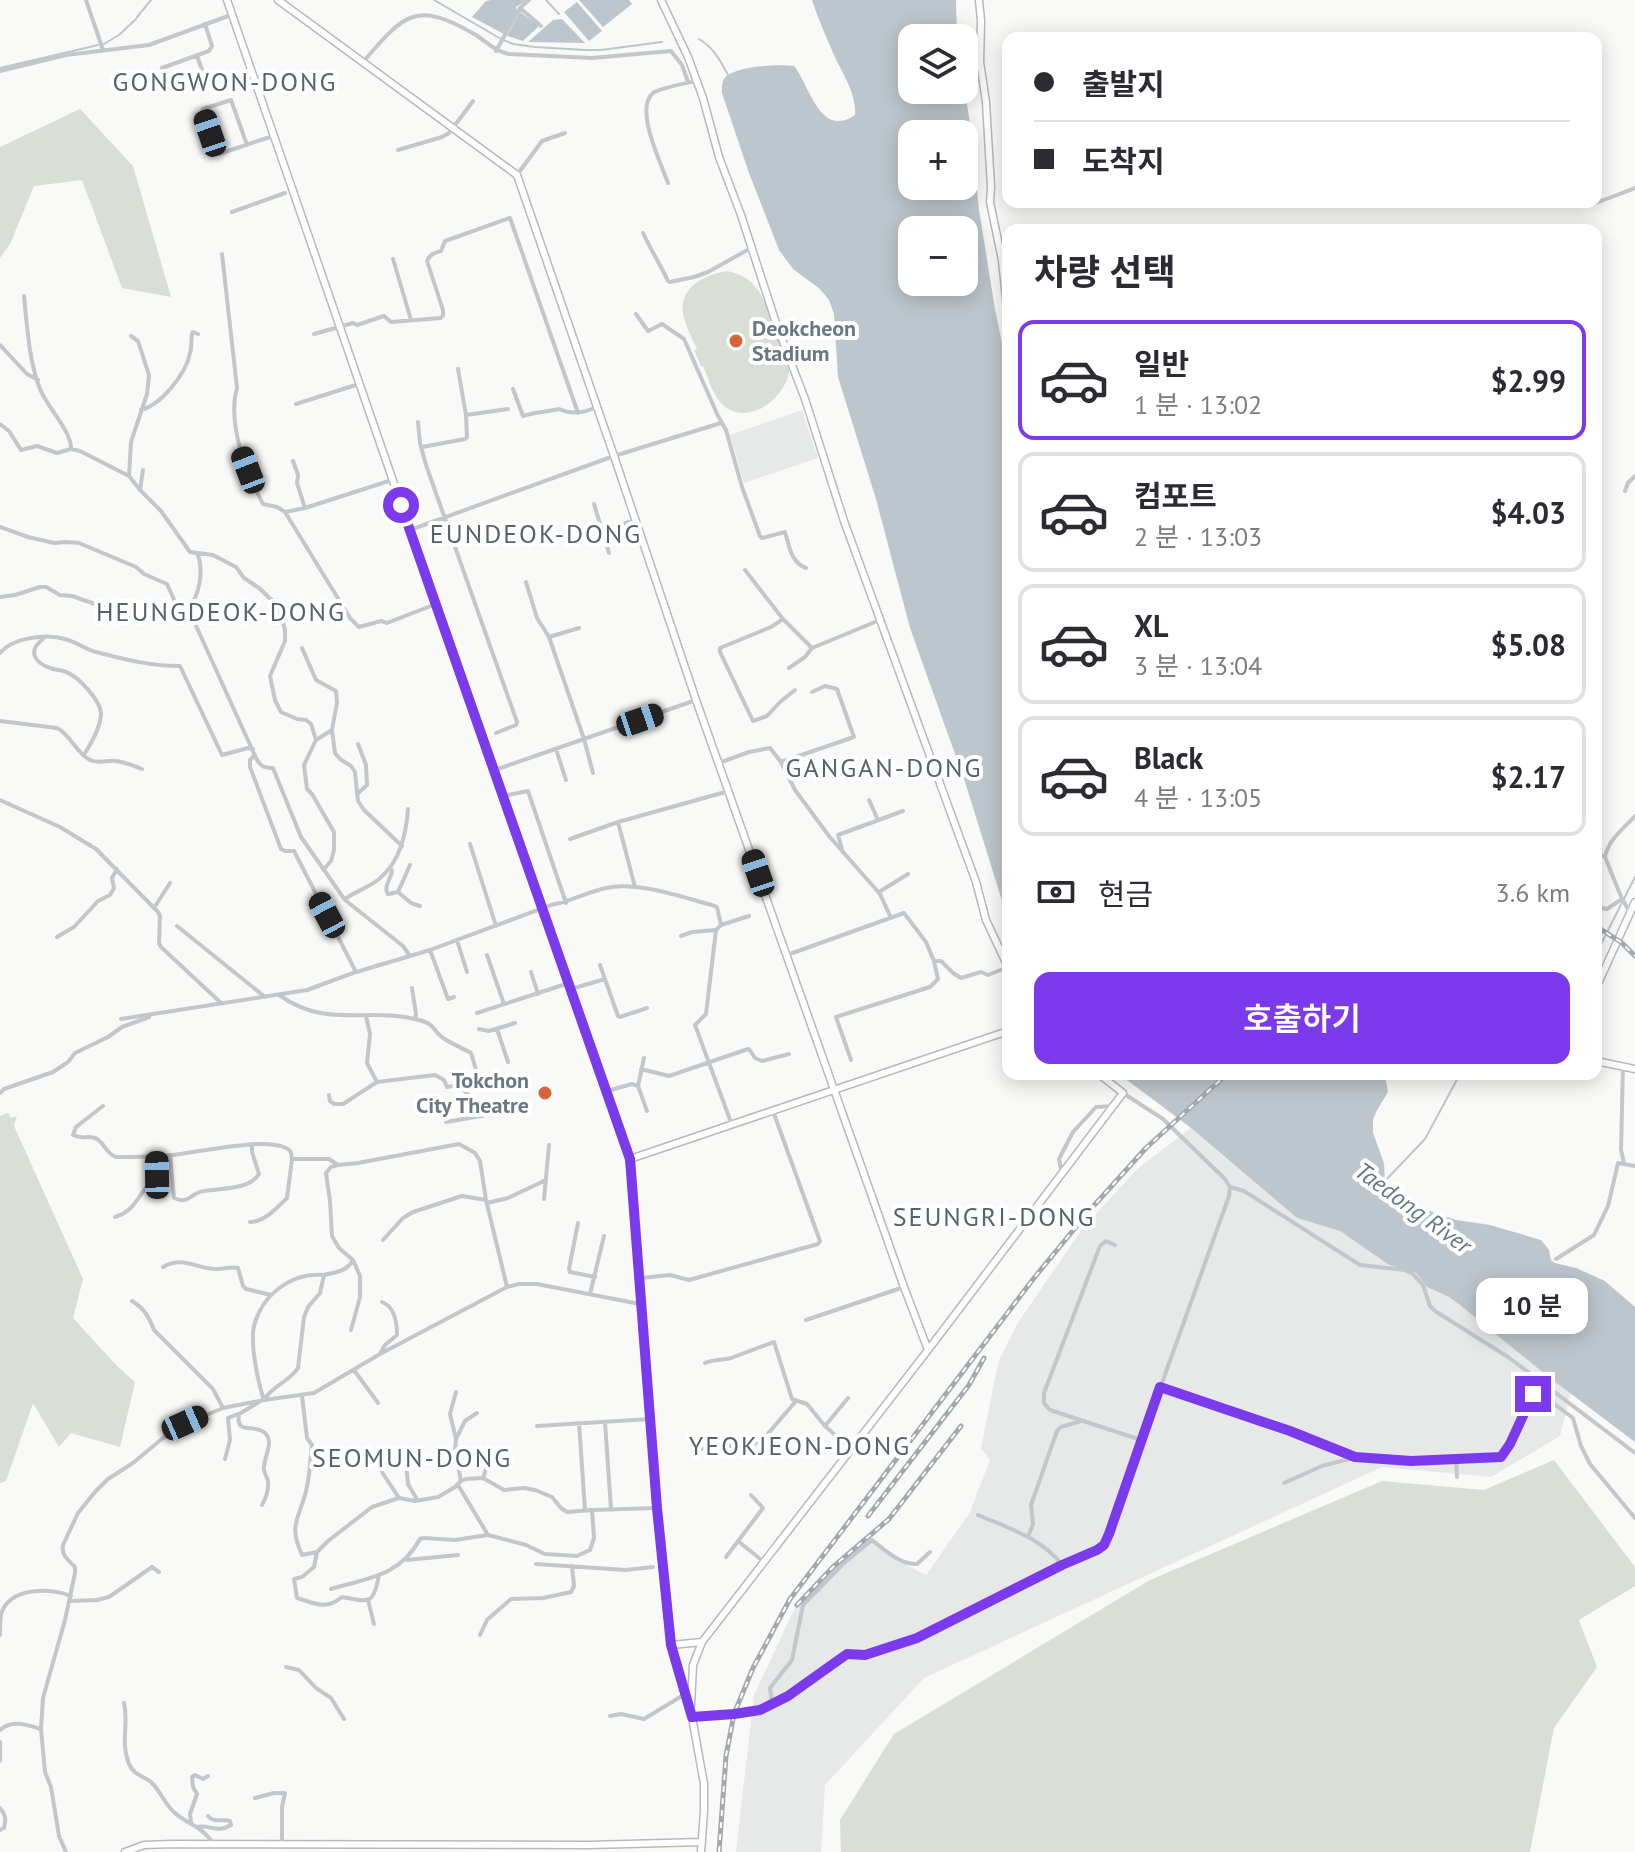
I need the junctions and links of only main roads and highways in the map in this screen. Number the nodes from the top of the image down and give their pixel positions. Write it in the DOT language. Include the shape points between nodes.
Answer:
graph roads {
  1 [pos="227,0"];
  2 [pos="278,0"];
  3 [pos="661,0"];
  4 [pos="979,0"];
  5 [pos="1002,260"];
  6 [pos="1635,902"];
  7 [pos="1002,954"];
  8 [pos="1602,974"];
  9 [pos="1002,1033"];
  10 [pos="1602,1062"];
  11 [pos="1635,1069"];
  12 [pos="1107,1080"];
  13 [pos="835,1090"];
  14 [pos="630,1159"];
  15 [pos="928,1350"];
  16 [pos="702,1642"];
  17 [pos="671,1645"];
  18 [pos="692,1717"];
  19 [pos="702,1842"];
  20 [pos="308,1848"];
  21 [pos="125,1852"];
  22 [pos="701,1852"];
  1 -- 14 [label="main road"];
  2 -- 13 [label="main road" via="517,175"];
  3 -- 7 [label="main road" via="703,98 715,148 844,521"];
  4 -- 5 [label="main road" via="990,202"];
  6 -- 8 [label="main road"];
  9 -- 13 [label="main road"];
  10 -- 11 [label="main road"];
  12 -- 15 [label="main road" via="1123,1093"];
  13 -- 14 [label="main road"];
  13 -- 15 [label="main road"];
  14 -- 17 [label="main road"];
  15 -- 16 [label="main road"];
  16 -- 17 [label="main road"];
  16 -- 18 [label="main road" via="693,1665"];
  17 -- 18 [label="main road"];
  18 -- 19 [label="main road" via="704,1784"];
  19 -- 20 [label="main road"];
  19 -- 22 [label="main road"];
  20 -- 21 [label="main road" via="144,1845"];
}
